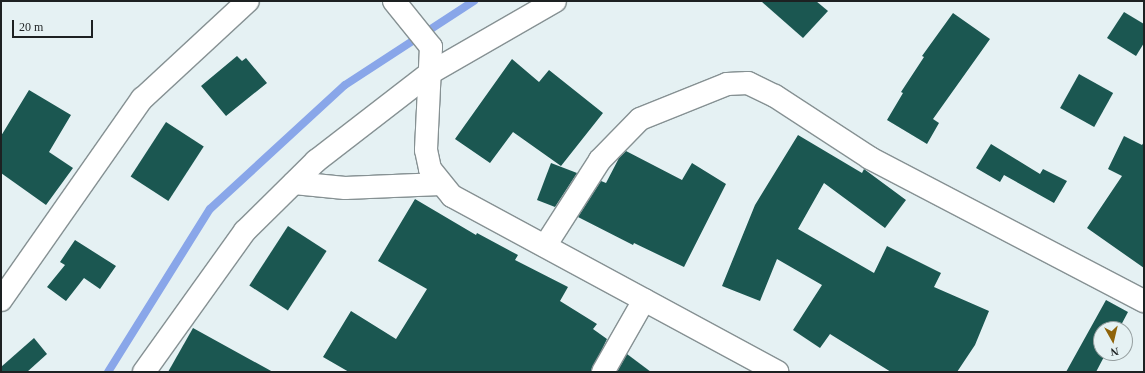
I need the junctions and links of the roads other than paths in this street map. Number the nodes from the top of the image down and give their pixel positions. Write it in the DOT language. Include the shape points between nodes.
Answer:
graph roads {
  1 [pos="248,1"];
  2 [pos="555,1"];
  3 [pos="397,5"];
  4 [pos="430,73"];
  5 [pos="294,183"];
  6 [pos="441,184"];
  7 [pos="545,246"];
  8 [pos="1,300"];
  9 [pos="644,300"];
  10 [pos="1144,301"];
  11 [pos="144,372"];
  12 [pos="603,372"];
  13 [pos="778,372"];
  1 -- 8 [label="street" via="142,99"];
  2 -- 4 [label="street"];
  3 -- 4 [label="street" via="431,47"];
  4 -- 5 [label="street" via="316,161"];
  4 -- 6 [label="street" via="426,150 430,169"];
  5 -- 6 [label="street" via="345,188"];
  5 -- 11 [label="street" via="245,231"];
  6 -- 7 [label="street" via="452,196"];
  7 -- 9 [label="street"];
  7 -- 10 [label="street" via="600,160 640,120 727,84 748,83 774,96 870,158"];
  9 -- 12 [label="street"];
  9 -- 13 [label="street"];
}
